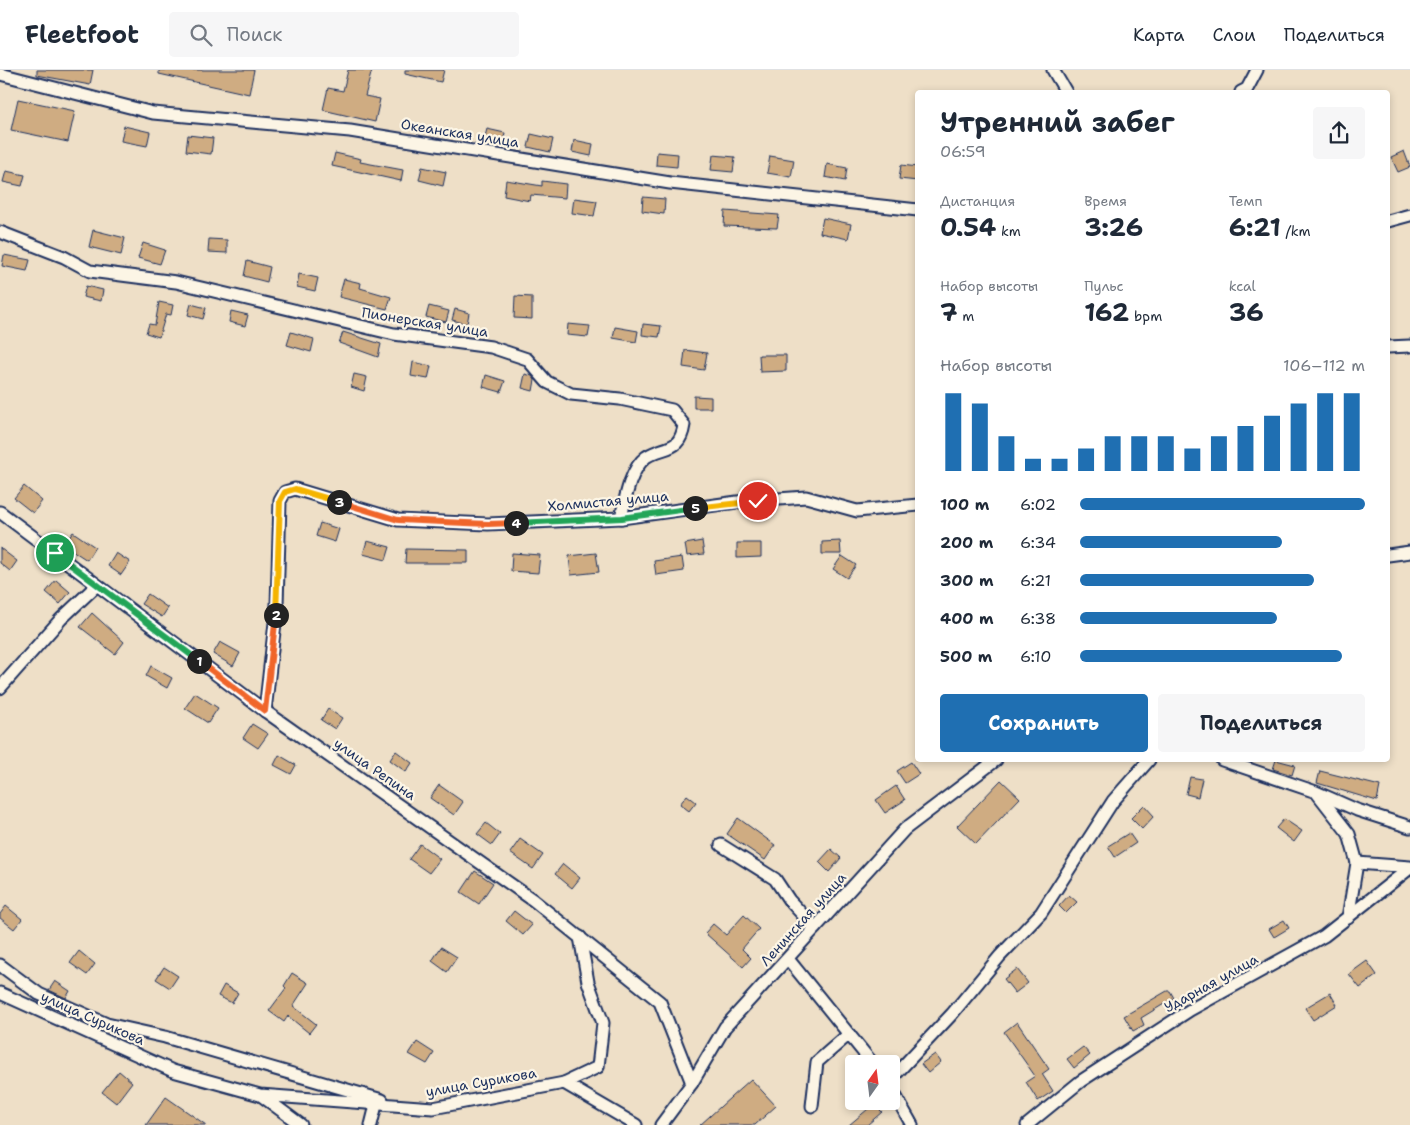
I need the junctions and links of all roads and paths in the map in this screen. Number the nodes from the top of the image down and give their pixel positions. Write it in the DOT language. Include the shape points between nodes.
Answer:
graph roads {
  1 [pos="1053,70"];
  2 [pos="1257,70"];
  3 [pos="0,74"];
  4 [pos="1065,90"];
  5 [pos="1245,90"];
  6 [pos="915,210"];
  7 [pos="1410,215"];
  8 [pos="1390,221"];
  9 [pos="0,232"];
  10 [pos="1410,346"];
  11 [pos="1390,347"];
  12 [pos="915,505"];
  13 [pos="0,512"];
  14 [pos="622,518"];
  15 [pos="1410,552"];
  16 [pos="1390,555"];
  17 [pos="97,585"];
  18 [pos="0,688"];
  19 [pos="265,711"];
  20 [pos="993,762"];
  21 [pos="1147,762"];
  22 [pos="1228,762"];
  23 [pos="1316,792"];
  24 [pos="1410,827"];
  25 [pos="721,845"];
  26 [pos="1357,863"];
  27 [pos="1410,867"];
  28 [pos="1348,918"];
  29 [pos="816,928"];
  30 [pos="580,937"];
  31 [pos="788,959"];
  32 [pos="0,965"];
  33 [pos="0,993"];
  34 [pos="849,1034"];
  35 [pos="866,1055"];
  36 [pos="900,1069"];
  37 [pos="564,1083"];
  38 [pos="692,1083"];
  39 [pos="260,1095"];
  40 [pos="900,1104"];
  41 [pos="376,1105"];
  42 [pos="398,1106"];
  43 [pos="812,1106"];
  44 [pos="301,1125"];
  45 [pos="371,1125"];
  46 [pos="636,1125"];
  47 [pos="661,1125"];
  48 [pos="912,1125"];
  49 [pos="1028,1125"];
  1 -- 4 [label="street"];
  2 -- 5 [label="street"];
  3 -- 6 [label="street, Океанская улица" via="153,113 350,130 670,183"];
  7 -- 8 [label="street"];
  9 -- 14 [label="street, Пионерская улица" via="64,257 90,272 176,282 394,334 490,347 527,359 547,382 570,394 620,399 672,410 684,425 682,436 672,448 646,458 628,484"];
  10 -- 11 [label="street"];
  12 -- 14 [label="street, Холмистая улица" via="857,511 806,497 737,502"];
  13 -- 17 [label="street, улица Репина"];
  14 -- 19 [label="street, Холмистая улица" via="488,524 398,520 295,489 285,492 280,501 277,605"];
  15 -- 16 [label="street"];
  17 -- 18 [label="street" via="61,619"];
  17 -- 19 [label="street, улица Репина"];
  19 -- 30 [label="street, улица Репина" via="525,894"];
  20 -- 29 [label="street, Ленинская улица" via="905,829"];
  21 -- 36 [label="street" via="1113,801 1041,913"];
  22 -- 23 [label="street"];
  23 -- 24 [label="street"];
  23 -- 26 [label="street" via="1349,834"];
  25 -- 29 [label="street" via="775,879 789,900"];
  26 -- 27 [label="street"];
  26 -- 28 [label="street"];
  27 -- 28 [label="street, Ударная улица"];
  28 -- 49 [label="street, Ударная улица" via="1324,936 1190,1010 1080,1081"];
  29 -- 31 [label="street, Ленинская улица"];
  30 -- 37 [label="street, улица Сурикова" via="588,982 603,1023 598,1066"];
  30 -- 38 [label="street, улица Репина" via="660,1002"];
  31 -- 34 [label="street"];
  31 -- 38 [label="street, Ленинская улица" via="725,1027"];
  32 -- 42 [label="street" via="39,994 107,1024 165,1037"];
  33 -- 39 [label="street, улица Сурикова" via="173,1071"];
  34 -- 35 [label="street"];
  34 -- 43 [label="street" via="817,1062"];
  37 -- 42 [label="street, улица Сурикова" via="433,1108"];
  37 -- 46 [label="street"];
  38 -- 47 [label="street, Ленинская улица"];
  39 -- 41 [label="street, улица Сурикова"];
  39 -- 44 [label="street, улица Сурикова"];
  40 -- 48 [label="street"];
  41 -- 42 [label="street, улица Сурикова"];
  41 -- 45 [label="street"];
}
